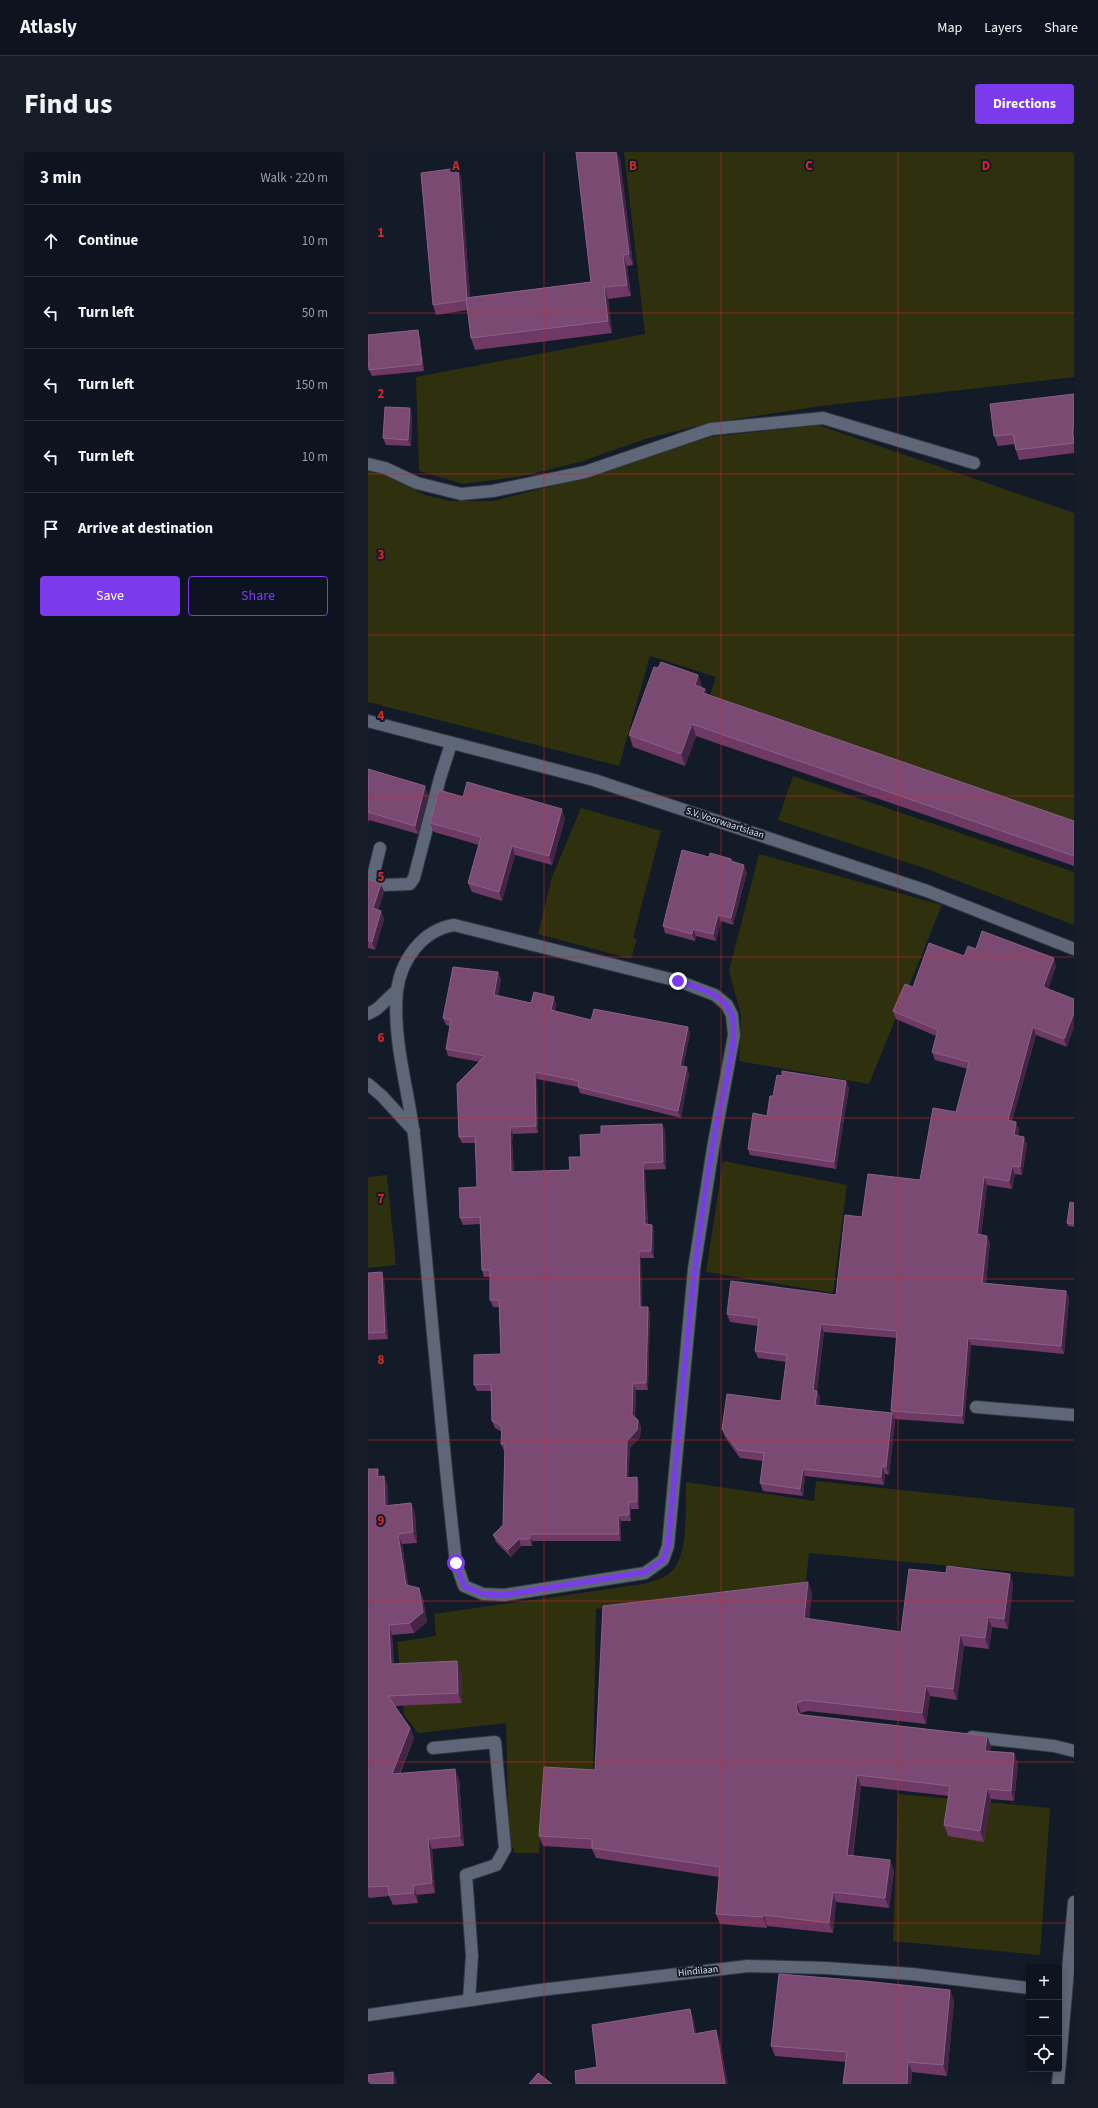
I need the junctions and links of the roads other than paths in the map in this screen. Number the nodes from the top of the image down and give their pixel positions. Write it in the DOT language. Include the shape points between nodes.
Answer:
graph roads {
  1 [pos="974,463"];
  2 [pos="368,464"];
  3 [pos="368,721"];
  4 [pos="451,744"];
  5 [pos="380,848"];
  6 [pos="1074,949"];
  7 [pos="397,990"];
  8 [pos="368,1014"];
  9 [pos="368,1084"];
  10 [pos="414,1131"];
  11 [pos="976,1407"];
  12 [pos="1074,1415"];
  13 [pos="962,1736"];
  14 [pos="433,1748"];
  15 [pos="1074,1751"];
  16 [pos="1074,1902"];
  17 [pos="1026,1988"];
  18 [pos="1067,1993"];
  19 [pos="469,2000"];
  20 [pos="368,2015"];
  21 [pos="1058,2084"];
  1 -- 2 [label="street" via="823,418 711,429 585,472 493,491 461,494 417,483 385,468"];
  3 -- 4 [label="street, S.V. Voorwaartslaan"];
  4 -- 5 [label="street" via="414,878 410,884 385,885 376,880 374,876"];
  4 -- 6 [label="street, S.V. Voorwaartslaan" via="609,785 927,891"];
  7 -- 8 [label="street"];
  7 -- 10 [label="street" via="396,1021"];
  7 -- 10 [label="street" via="402,971 424,937 442,927 454,925 678,981 715,995 727,1006 732,1015 734,1035 694,1269 668,1546 663,1560 645,1572 504,1595 483,1594 464,1586 456,1563"];
  9 -- 10 [label="street"];
  11 -- 12 [label="street"];
  13 -- 15 [label="street" via="1054,1746"];
  14 -- 19 [label="street" via="495,1742 505,1849 496,1865 466,1875 472,1956"];
  16 -- 18 [label="street"];
  17 -- 19 [label="street, Hindilaan" via="881,1972 748,1966 640,1977"];
  18 -- 21 [label="street"];
  19 -- 20 [label="street, Hindilaan"];
}
